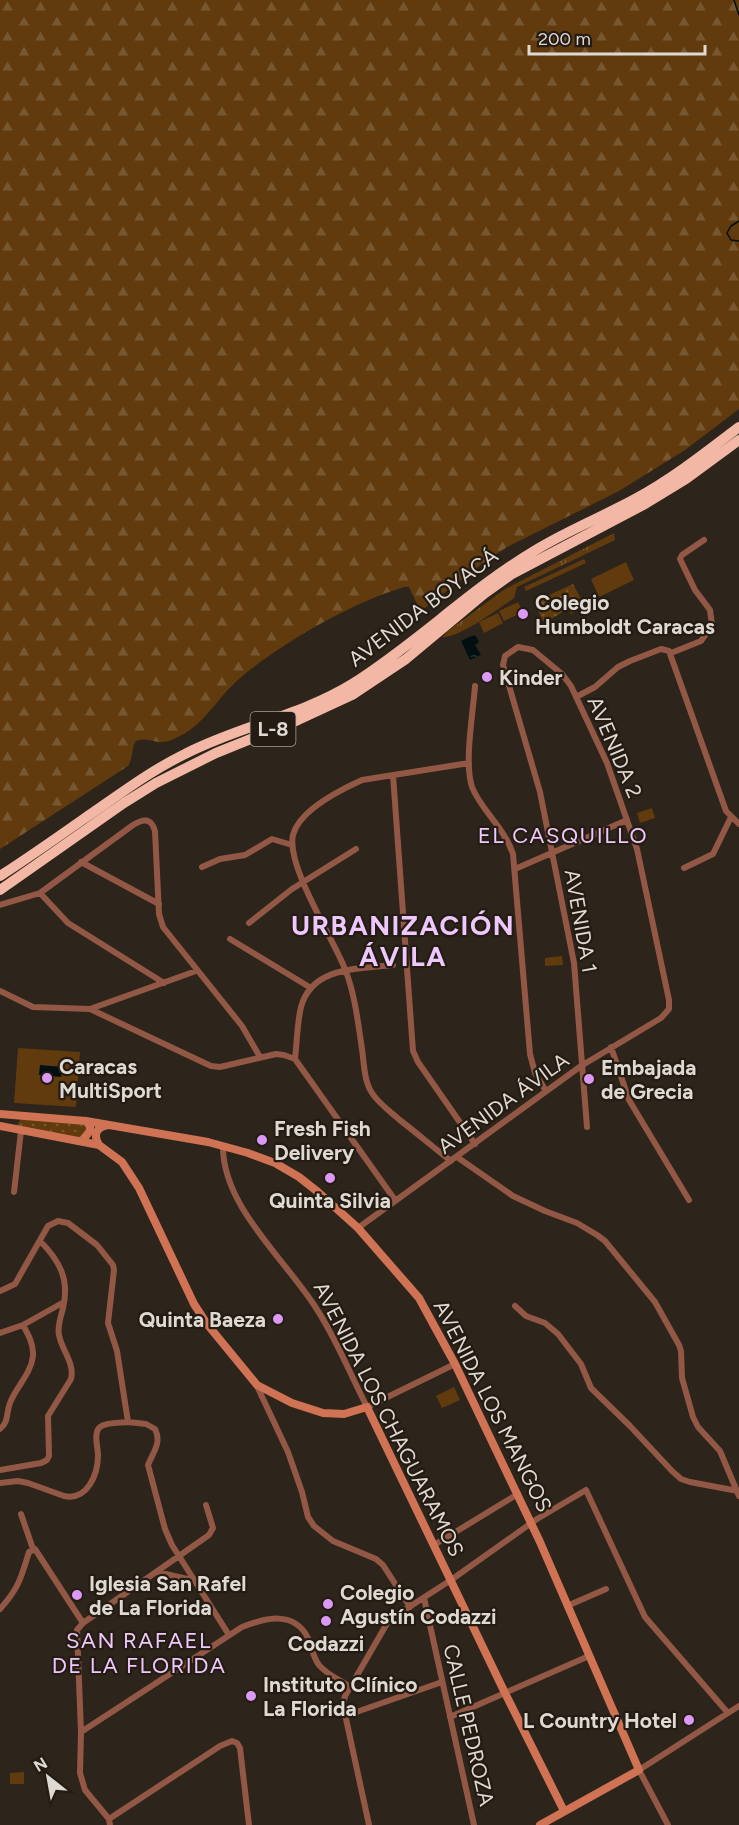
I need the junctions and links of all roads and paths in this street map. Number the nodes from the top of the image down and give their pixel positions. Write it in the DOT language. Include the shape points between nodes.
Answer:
graph roads {
  1 [pos="739,427"];
  2 [pos="739,440"];
  3 [pos="704,540"];
  4 [pos="537,653"];
  5 [pos="671,653"];
  6 [pos="475,686"];
  7 [pos="576,697"];
  8 [pos="469,763"];
  9 [pos="393,775"];
  10 [pos="731,818"];
  11 [pos="627,820"];
  12 [pos="739,824"];
  13 [pos="292,845"];
  14 [pos="356,849"];
  15 [pos="553,853"];
  16 [pos="81,862"];
  17 [pos="202,867"];
  18 [pos="684,868"];
  19 [pos="515,869"];
  20 [pos="0,876"];
  21 [pos="304,882"];
  22 [pos="0,890"];
  23 [pos="40,894"];
  24 [pos="159,904"];
  25 [pos="0,906"];
  26 [pos="249,923"];
  27 [pos="230,939"];
  28 [pos="393,965"];
  29 [pos="346,970"];
  30 [pos="196,971"];
  31 [pos="164,983"];
  32 [pos="311,988"];
  33 [pos="0,991"];
  34 [pos="90,1009"];
  35 [pos="669,1009"];
  36 [pos="611,1047"];
  37 [pos="260,1057"];
  38 [pos="295,1059"];
  39 [pos="581,1066"];
  40 [pos="546,1091"];
  41 [pos="0,1114"];
  42 [pos="21,1116"];
  43 [pos="86,1121"];
  44 [pos="109,1125"];
  45 [pos="0,1126"];
  46 [pos="586,1126"];
  47 [pos="20,1131"];
  48 [pos="82,1141"];
  49 [pos="475,1144"];
  50 [pos="99,1145"];
  51 [pos="223,1147"];
  52 [pos="457,1157"];
  53 [pos="451,1161"];
  54 [pos="14,1192"];
  55 [pos="395,1200"];
  56 [pos="688,1200"];
  57 [pos="358,1228"];
  58 [pos="40,1241"];
  59 [pos="0,1291"];
  60 [pos="64,1302"];
  61 [pos="515,1306"];
  62 [pos="23,1324"];
  63 [pos="0,1333"];
  64 [pos="455,1364"];
  65 [pos="257,1385"];
  66 [pos="367,1407"];
  67 [pos="128,1422"];
  68 [pos="0,1429"];
  69 [pos="0,1470"];
  70 [pos="0,1483"];
  71 [pos="738,1493"];
  72 [pos="518,1494"];
  73 [pos="206,1505"];
  74 [pos="21,1514"];
  75 [pos="531,1523"];
  76 [pos="435,1545"];
  77 [pos="33,1549"];
  78 [pos="178,1556"];
  79 [pos="157,1572"];
  80 [pos="452,1580"];
  81 [pos="196,1582"];
  82 [pos="606,1589"];
  83 [pos="424,1598"];
  84 [pos="567,1606"];
  85 [pos="410,1607"];
  86 [pos="0,1609"];
  87 [pos="83,1623"];
  88 [pos="229,1635"];
  89 [pos="589,1656"];
  90 [pos="442,1682"];
  91 [pos="350,1687"];
  92 [pos="505,1693"];
  93 [pos="739,1707"];
  94 [pos="728,1713"];
  95 [pos="345,1716"];
  96 [pos="450,1717"];
  97 [pos="81,1732"];
  98 [pos="639,1770"];
  99 [pos="564,1811"];
  100 [pos="109,1822"];
  101 [pos="249,1825"];
  102 [pos="369,1825"];
  103 [pos="474,1825"];
  104 [pos="540,1825"];
  105 [pos="668,1825"];
  1 -- 20 [label="highway, AVENIDA BOYACÁ / L-8" via="686,468 637,498 504,569 402,650 350,685 303,708 211,742 149,773"];
  2 -- 22 [label="highway, AVENIDA BOYACÁ / L-8" via="645,504 512,574 406,660 352,695 156,783"];
  3 -- 5 [label="street" via="680,560 710,610 712,625 701,641"];
  4 -- 7 [label="street, AVENIDA 2" via="562,674"];
  4 -- 15 [label="street, AVENIDA 1" via="518,647 505,656 503,665 540,792"];
  5 -- 7 [label="street" via="661,649 630,661"];
  5 -- 10 [label="street"];
  6 -- 8 [label="street"];
  7 -- 11 [label="street, AVENIDA 2" via="607,763"];
  8 -- 9 [label="street"];
  8 -- 19 [label="street" via="473,788 505,835"];
  9 -- 13 [label="street" via="362,780 318,804 298,824"];
  9 -- 49 [label="street" via="413,1051"];
  10 -- 12 [label="street"];
  10 -- 18 [label="street" via="713,854"];
  11 -- 15 [label="street"];
  11 -- 35 [label="street, AVENIDA 2" via="637,849"];
  13 -- 17 [label="street" via="272,839 245,855"];
  13 -- 21 [label="street"];
  14 -- 21 [label="street"];
  15 -- 19 [label="street"];
  15 -- 39 [label="street, AVENIDA 1" via="574,963"];
  16 -- 23 [label="street"];
  16 -- 24 [label="street"];
  16 -- 24 [label="street" via="147,819 155,831"];
  19 -- 40 [label="street" via="530,1054"];
  21 -- 26 [label="street"];
  21 -- 29 [label="street"];
  23 -- 25 [label="street"];
  23 -- 31 [label="street" via="68,923"];
  24 -- 30 [label="street" via="163,927"];
  27 -- 32 [label="street"];
  28 -- 29 [label="street"];
  29 -- 32 [label="street" via="325,976"];
  29 -- 53 [label="street" via="370,1091"];
  30 -- 31 [label="street"];
  30 -- 37 [label="street" via="242,1026"];
  31 -- 34 [label="street"];
  32 -- 38 [label="street" via="302,1004"];
  33 -- 34 [label="street" via="33,1007"];
  34 -- 37 [label="street" via="210,1066"];
  35 -- 36 [label="street, AVENIDA ÁVILA" via="661,1018"];
  36 -- 39 [label="street, AVENIDA ÁVILA"];
  36 -- 56 [label="street" via="630,1100"];
  37 -- 38 [label="street" via="284,1055"];
  38 -- 55 [label="street"];
  39 -- 40 [label="street, AVENIDA ÁVILA"];
  39 -- 46 [label="street, AVENIDA 1"];
  40 -- 49 [label="street, AVENIDA ÁVILA"];
  41 -- 42 [label="street, AVENIDA LOS MANGOS"];
  42 -- 43 [label="street, AVENIDA LOS MANGOS"];
  42 -- 47 [label="street" via="15,1122"];
  43 -- 44 [label="street, AVENIDA LOS MANGOS"];
  43 -- 48 [label="street" via="90,1131"];
  44 -- 50 [label="street" via="95,1133"];
  44 -- 51 [label="street, AVENIDA LOS MANGOS"];
  45 -- 47 [label="street"];
  47 -- 48 [label="street"];
  47 -- 54 [label="street"];
  48 -- 50 [label="street"];
  49 -- 52 [label="street, AVENIDA ÁVILA"];
  50 -- 65 [label="street" via="128,1169 194,1304"];
  51 -- 57 [label="street, AVENIDA LOS MANGOS" via="287,1170"];
  51 -- 66 [label="street, AVENIDA LOS CHAGUARAMOS" via="233,1190 318,1311"];
  52 -- 53 [label="street, AVENIDA ÁVILA"];
  52 -- 71 [label="street" via="513,1196 588,1228 615,1253 655,1302 674,1335 681,1351 682,1378 693,1417 720,1451"];
  53 -- 55 [label="street, AVENIDA ÁVILA"];
  55 -- 57 [label="street, AVENIDA ÁVILA"];
  57 -- 64 [label="street, AVENIDA LOS MANGOS" via="419,1298"];
  58 -- 59 [label="street" via="15,1284"];
  58 -- 60 [label="street" via="58,1262 64,1281"];
  58 -- 67 [label="street" via="51,1224 68,1223 97,1245 113,1265 108,1323 117,1351"];
  60 -- 62 [label="street"];
  60 -- 69 [label="street" via="58,1332 73,1372 48,1416 49,1456 45,1462"];
  61 -- 71 [label="street" via="558,1334 581,1364 591,1388 681,1479"];
  62 -- 63 [label="street"];
  62 -- 68 [label="street" via="33,1356"];
  64 -- 66 [label="street"];
  64 -- 72 [label="street, AVENIDA LOS MANGOS"];
  65 -- 66 [label="street" via="323,1413 344,1414"];
  65 -- 85 [label="street" via="288,1452 314,1526 333,1541 376,1559"];
  66 -- 76 [label="street, AVENIDA LOS CHAGUARAMOS"];
  67 -- 70 [label="street" via="99,1427 95,1473 87,1489 78,1496 64,1497 18,1481"];
  67 -- 78 [label="street" via="146,1424 158,1434 148,1465 165,1529"];
  72 -- 75 [label="street, AVENIDA LOS MANGOS"];
  72 -- 76 [label="street"];
  73 -- 78 [label="street" via="212,1532"];
  74 -- 77 [label="street"];
  75 -- 80 [label="street"];
  75 -- 84 [label="street, AVENIDA LOS MANGOS"];
  75 -- 94 [label="street" via="586,1490 645,1617"];
  76 -- 80 [label="street, AVENIDA LOS CHAGUARAMOS"];
  77 -- 86 [label="street" via="28,1552 17,1588"];
  77 -- 87 [label="street"];
  78 -- 79 [label="street"];
  78 -- 81 [label="street"];
  79 -- 81 [label="street"];
  79 -- 87 [label="street"];
  80 -- 83 [label="street"];
  80 -- 92 [label="street, AVENIDA LOS CHAGUARAMOS"];
  81 -- 88 [label="street"];
  82 -- 84 [label="street"];
  83 -- 85 [label="street"];
  83 -- 90 [label="street, CALLE PEDROZA"];
  84 -- 89 [label="street, AVENIDA LOS MANGOS"];
  85 -- 91 [label="street" via="384,1626"];
  87 -- 97 [label="street" via="77,1630"];
  88 -- 91 [label="street" via="260,1620 285,1618 307,1636 320,1666"];
  88 -- 97 [label="street"];
  89 -- 92 [label="street"];
  89 -- 98 [label="street, AVENIDA LOS MANGOS"];
  90 -- 95 [label="street"];
  90 -- 96 [label="street, CALLE PEDROZA"];
  91 -- 95 [label="street" via="344,1700"];
  92 -- 96 [label="street"];
  92 -- 99 [label="street, AVENIDA LOS CHAGUARAMOS"];
  93 -- 94 [label="street"];
  94 -- 98 [label="street"];
  95 -- 102 [label="street"];
  96 -- 103 [label="street, CALLE PEDROZA"];
  97 -- 100 [label="street" via="83,1785"];
  98 -- 99 [label="street"];
  98 -- 105 [label="street"];
  99 -- 104 [label="street"];
  100 -- 101 [label="street" via="226,1742 232,1742 240,1748"];
}
